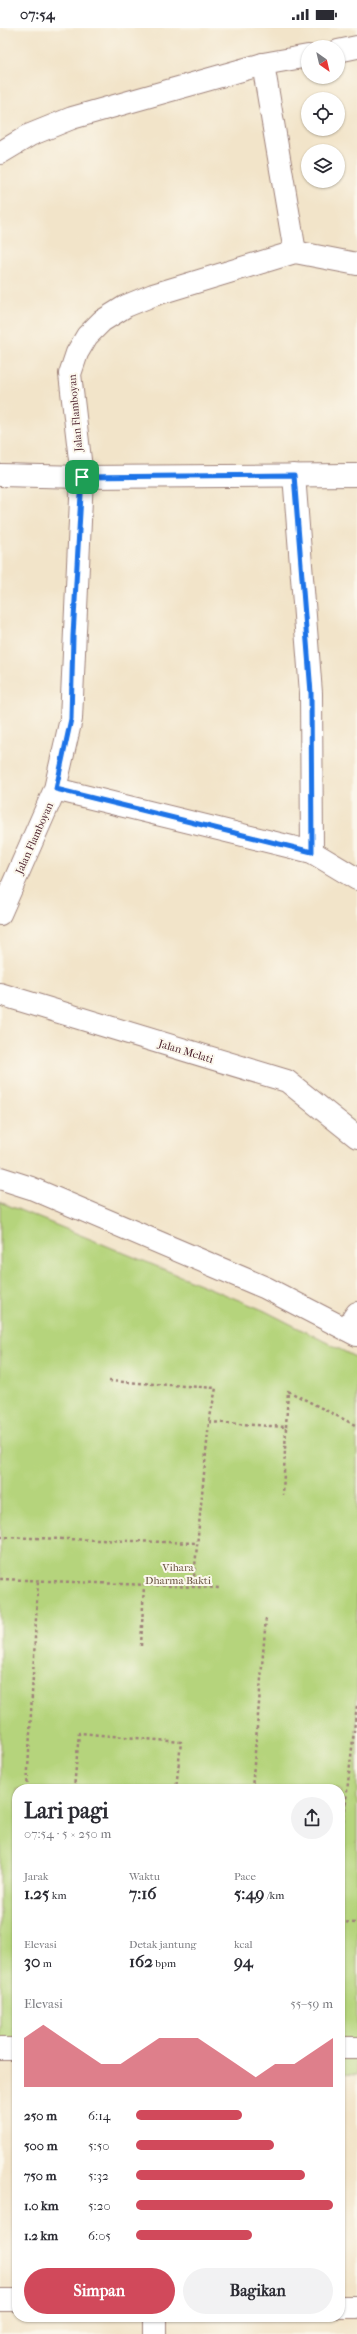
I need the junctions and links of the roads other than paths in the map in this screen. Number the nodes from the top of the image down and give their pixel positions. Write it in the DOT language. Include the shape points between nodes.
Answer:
graph roads {
  1 [pos="357,47"];
  2 [pos="345,49"];
  3 [pos="301,57"];
  4 [pos="262,64"];
  5 [pos="0,153"];
  6 [pos="295,252"];
  7 [pos="357,264"];
  8 [pos="0,475"];
  9 [pos="294,475"];
  10 [pos="357,475"];
  11 [pos="82,477"];
  12 [pos="56,789"];
  13 [pos="312,852"];
  14 [pos="357,879"];
  15 [pos="0,914"];
  16 [pos="0,994"];
  17 [pos="357,1136"];
  18 [pos="0,1178"];
  19 [pos="353,1326"];
  20 [pos="345,2048"];
  21 [pos="357,2048"];
  22 [pos="0,2049"];
  23 [pos="12,2049"];
  24 [pos="0,2300"];
  25 [pos="12,2300"];
  26 [pos="345,2307"];
  27 [pos="357,2307"];
  28 [pos="155,2322"];
  29 [pos="155,2334"];
  1 -- 2 [label="street"];
  3 -- 4 [label="street"];
  4 -- 5 [label="street" via="72,118 30,135"];
  4 -- 6 [label="street"];
  6 -- 7 [label="street, Jalan Flamboyan"];
  6 -- 11 [label="street, Jalan Flamboyan" via="153,295 126,306 102,320 87,336 77,353 70,374"];
  8 -- 11 [label="street"];
  9 -- 10 [label="street"];
  9 -- 11 [label="street"];
  9 -- 13 [label="street" via="311,693"];
  11 -- 12 [label="street, Jalan Flamboyan" via="71,719"];
  12 -- 13 [label="street"];
  12 -- 15 [label="street, Jalan Flamboyan"];
  13 -- 14 [label="street"];
  16 -- 17 [label="street, Jalan Melati" via="287,1081"];
  18 -- 19 [label="street" via="31,1188"];
  20 -- 21 [label="street"];
  22 -- 23 [label="street"];
  24 -- 25 [label="street"];
  26 -- 27 [label="street"];
  28 -- 29 [label="street"];
}
